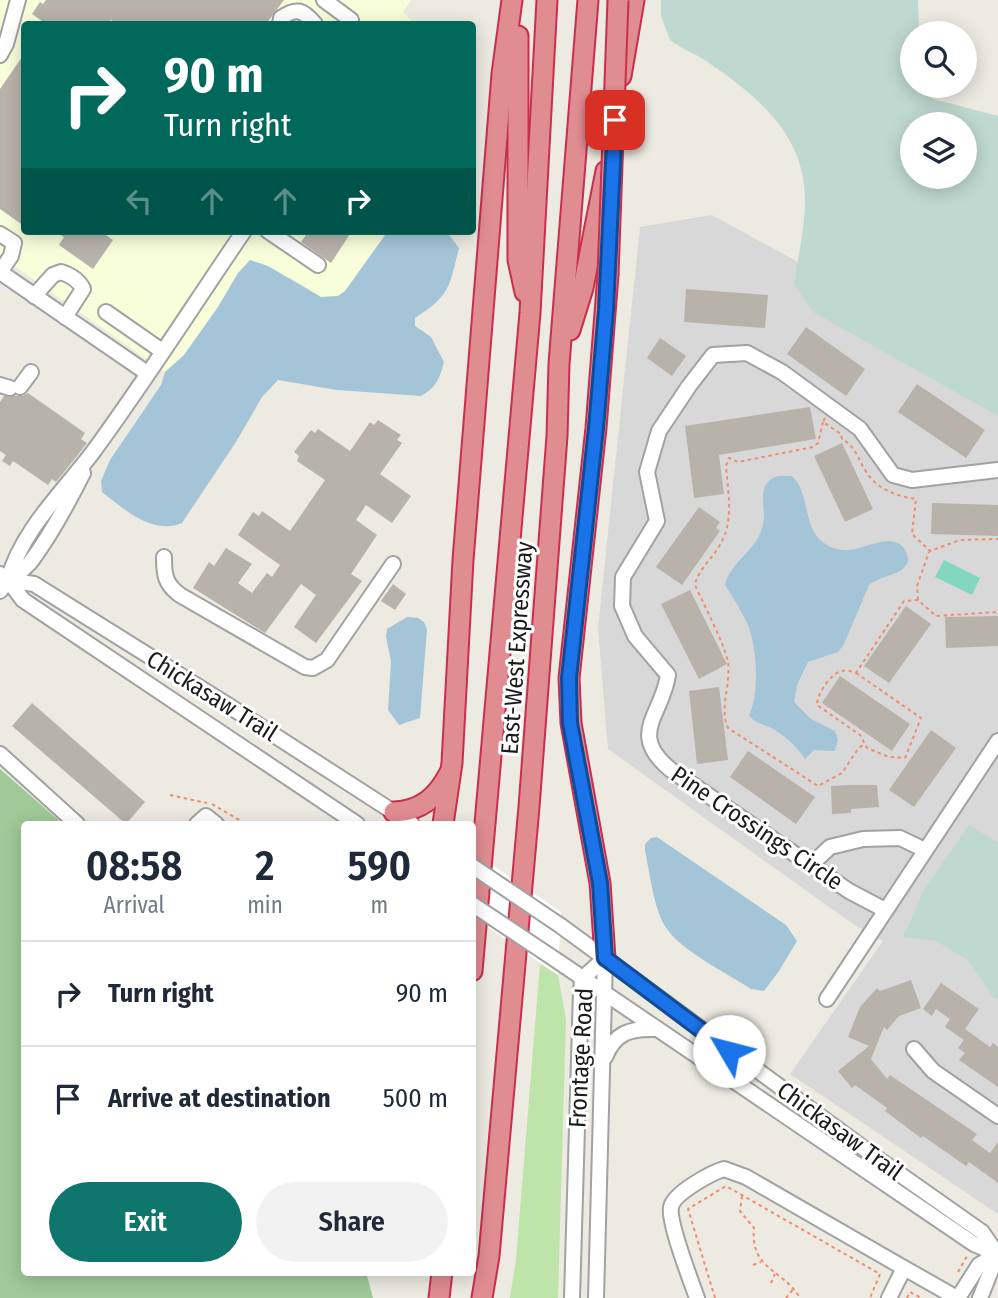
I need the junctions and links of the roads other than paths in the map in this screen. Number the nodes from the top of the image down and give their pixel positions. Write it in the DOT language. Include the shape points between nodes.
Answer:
graph roads {
  1 [pos="18,0"];
  2 [pos="324,0"];
  3 [pos="512,0"];
  4 [pos="518,0"];
  5 [pos="548,0"];
  6 [pos="588,0"];
  7 [pos="618,0"];
  8 [pos="634,0"];
  9 [pos="337,9"];
  10 [pos="351,20"];
  11 [pos="280,21"];
  12 [pos="312,21"];
  13 [pos="319,21"];
  14 [pos="0,55"];
  15 [pos="0,233"];
  16 [pos="241,235"];
  17 [pos="274,235"];
  18 [pos="318,265"];
  19 [pos="0,272"];
  20 [pos="34,296"];
  21 [pos="106,312"];
  22 [pos="530,313"];
  23 [pos="65,317"];
  24 [pos="162,351"];
  25 [pos="559,364"];
  26 [pos="31,372"];
  27 [pos="147,373"];
  28 [pos="10,387"];
  29 [pos="998,470"];
  30 [pos="164,557"];
  31 [pos="393,564"];
  32 [pos="3,582"];
  33 [pos="998,741"];
  34 [pos="0,754"];
  35 [pos="451,770"];
  36 [pos="394,812"];
  37 [pos="74,821"];
  38 [pos="352,821"];
  39 [pos="408,821"];
  40 [pos="443,821"];
  41 [pos="925,850"];
  42 [pos="812,864"];
  43 [pos="476,869"];
  44 [pos="476,907"];
  45 [pos="885,910"];
  46 [pos="476,926"];
  47 [pos="605,958"];
  48 [pos="582,979"];
  49 [pos="603,992"];
  50 [pos="827,999"];
  51 [pos="657,1029"];
  52 [pos="914,1049"];
  53 [pos="603,1062"];
  54 [pos="998,1116"];
  55 [pos="998,1254"];
  56 [pos="904,1268"];
  57 [pos="442,1276"];
  58 [pos="954,1296"];
  59 [pos="439,1298"];
  60 [pos="482,1298"];
  61 [pos="572,1298"];
  62 [pos="596,1298"];
  63 [pos="697,1298"];
  64 [pos="889,1298"];
  65 [pos="980,1298"];
  1 -- 14 [label="street"];
  2 -- 9 [label="street"];
  3 -- 35 [label="highway" via="502,74 463,560"];
  4 -- 22 [label="highway" via="518,260"];
  5 -- 22 [label="highway, East-West Expressway"];
  6 -- 25 [label="highway, East-West Expressway"];
  7 -- 47 [label="highway, bridge" via="608,275 569,678 570,723 600,883"];
  8 -- 25 [label="highway" via="583,288"];
  9 -- 10 [label="street"];
  9 -- 13 [label="street"];
  11 -- 12 [label="street" via="290,11 298,11"];
  15 -- 19 [label="street" via="14,243"];
  16 -- 24 [label="street"];
  17 -- 18 [label="street"];
  19 -- 20 [label="street"];
  20 -- 23 [label="street"];
  20 -- 23 [label="street" via="53,275 68,274 83,289"];
  21 -- 24 [label="street"];
  22 -- 46 [label="highway, East-West Expressway"];
  23 -- 27 [label="street"];
  24 -- 27 [label="street"];
  25 -- 60 [label="highway, East-West Expressway" via="529,807"];
  26 -- 28 [label="street"];
  27 -- 32 [label="street" via="93,451 67,505 30,563"];
  29 -- 42 [label="street, Pine Crossings Circle" via="912,480 893,475 860,429 782,372 747,353 713,355 659,431 647,472 657,521 623,577 622,606 635,636 668,675 666,691 654,710 650,746 658,759"];
  30 -- 31 [label="street" via="164,576 180,595 313,668 327,660"];
  32 -- 36 [label="street, Chickasaw Trail" via="34,584"];
  32 -- 38 [label="street, Chickasaw Trail" via="23,600"];
  33 -- 41 [label="street"];
  34 -- 37 [label="street"];
  35 -- 36 [label="highway" via="429,800 408,812"];
  35 -- 40 [label="highway"];
  36 -- 39 [label="street, Chickasaw Trail"];
  41 -- 42 [label="street" via="900,838 863,839 830,847"];
  41 -- 45 [label="street"];
  42 -- 45 [label="street, Pine Crossings Circle"];
  43 -- 47 [label="street, Chickasaw Trail, bridge"];
  44 -- 48 [label="street, Chickasaw Trail, bridge"];
  45 -- 50 [label="street"];
  47 -- 48 [label="street, Frontage Road"];
  47 -- 49 [label="street, Frontage Road"];
  47 -- 55 [label="street, Chickasaw Trail" via="982,1231"];
  48 -- 49 [label="street, Chickasaw Trail"];
  48 -- 61 [label="street, Frontage Road"];
  49 -- 51 [label="street, Chickasaw Trail"];
  49 -- 53 [label="street, Frontage Road"];
  51 -- 53 [label="street" via="626,1032 610,1045"];
  51 -- 55 [label="street, Chickasaw Trail" via="974,1244"];
  52 -- 54 [label="street" via="933,1071"];
  53 -- 62 [label="street, Frontage Road"];
  55 -- 58 [label="street" via="979,1265"];
  55 -- 65 [label="street"];
  56 -- 58 [label="street"];
  56 -- 63 [label="street" via="746,1177 724,1169 677,1196 671,1208"];
  56 -- 64 [label="street"];
  57 -- 59 [label="highway"];
}
